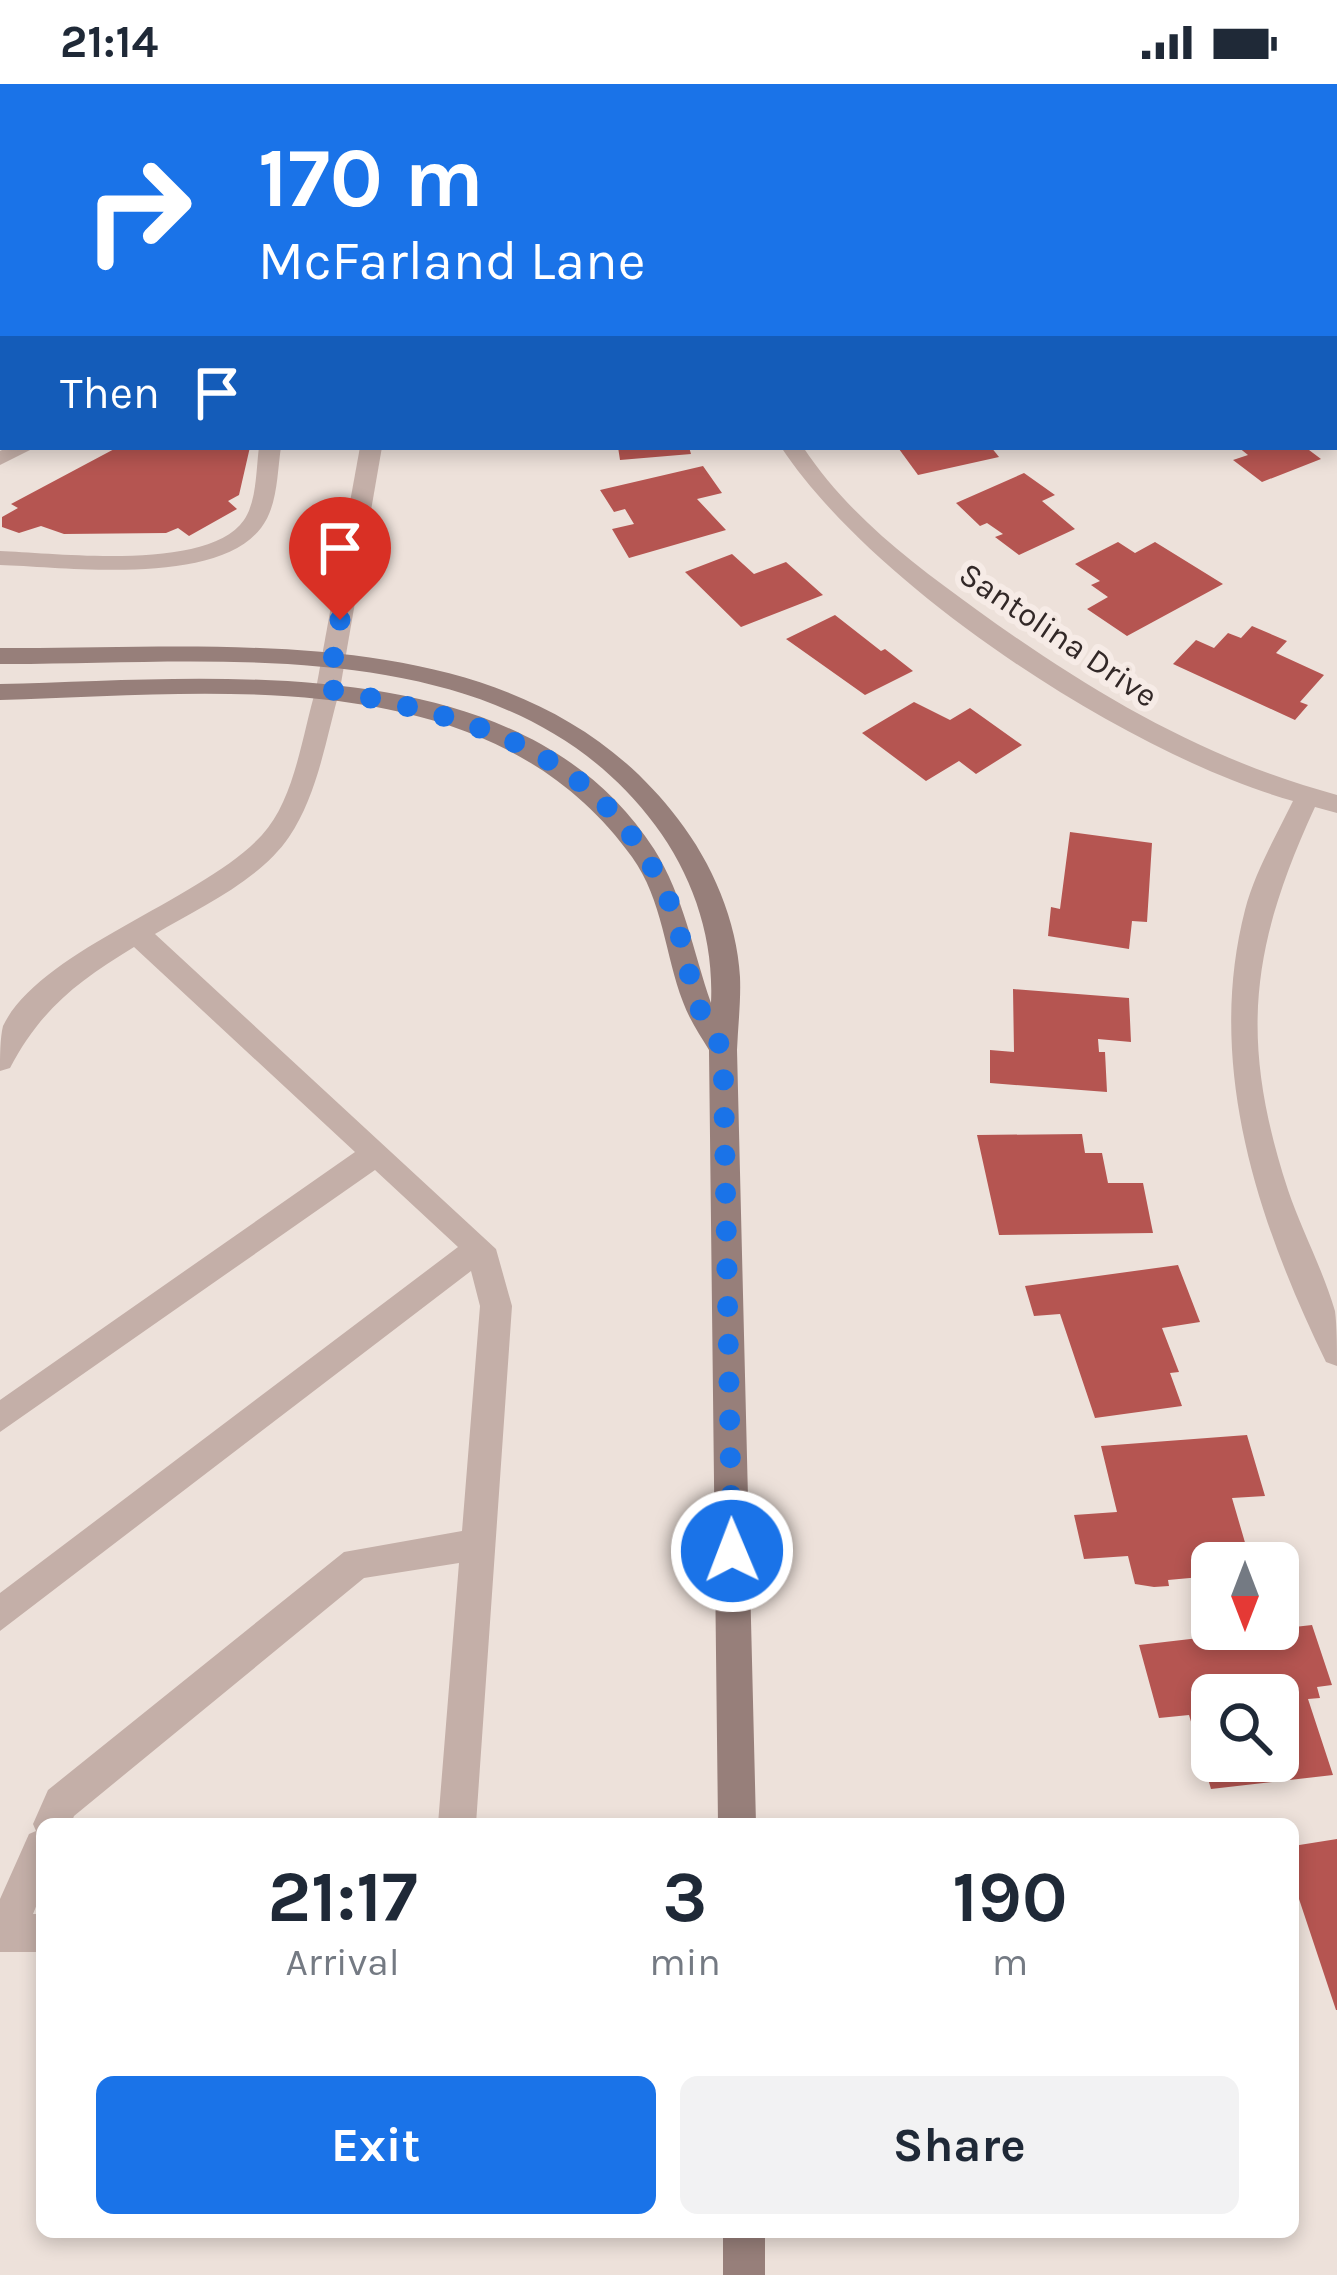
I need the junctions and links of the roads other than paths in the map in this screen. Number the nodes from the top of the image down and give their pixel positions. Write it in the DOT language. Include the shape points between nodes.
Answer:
graph roads {
  1 [pos="269,450"];
  2 [pos="369,450"];
  3 [pos="795,450"];
  4 [pos="0,558"];
  5 [pos="0,656"];
  6 [pos="330,676"];
  7 [pos="0,692"];
  8 [pos="1307,797"];
  9 [pos="1337,804"];
  10 [pos="137,934"];
  11 [pos="723,1051"];
  12 [pos="0,1060"];
  13 [pos="376,1153"];
  14 [pos="482,1249"];
  15 [pos="1337,1352"];
  16 [pos="0,1418"];
  17 [pos="480,1544"];
  18 [pos="0,1614"];
  19 [pos="55,1818"];
  20 [pos="457,1818"];
  21 [pos="736,1818"];
  22 [pos="36,1867"];
  23 [pos="16,1933"];
  24 [pos="744,2238"];
  25 [pos="745,2275"];
  1 -- 4 [label="street" via="257,517 207,554"];
  2 -- 6 [label="street"];
  3 -- 8 [label="street, Santolina Drive" via="872,541 1058,682 1148,734"];
  5 -- 6 [label="street"];
  6 -- 7 [label="street"];
  6 -- 10 [label="street" via="297,790 272,841"];
  6 -- 11 [label="street" via="482,727 591,794 625,828 664,891 694,997"];
  6 -- 11 [label="street" via="404,670 502,698 579,741 646,793 694,855 717,911 731,998"];
  8 -- 9 [label="street, Santolina Drive"];
  8 -- 15 [label="street" via="1258,909 1242,1031 1264,1170"];
  10 -- 12 [label="street" via="59,982 5,1042"];
  10 -- 13 [label="street"];
  11 -- 21 [label="street"];
  13 -- 14 [label="street"];
  13 -- 16 [label="street"];
  14 -- 17 [label="street" via="496,1306"];
  14 -- 18 [label="street"];
  17 -- 19 [label="street" via="356,1563 61,1803"];
  17 -- 20 [label="street"];
  22 -- 23 [label="street"];
  24 -- 25 [label="street"];
}
